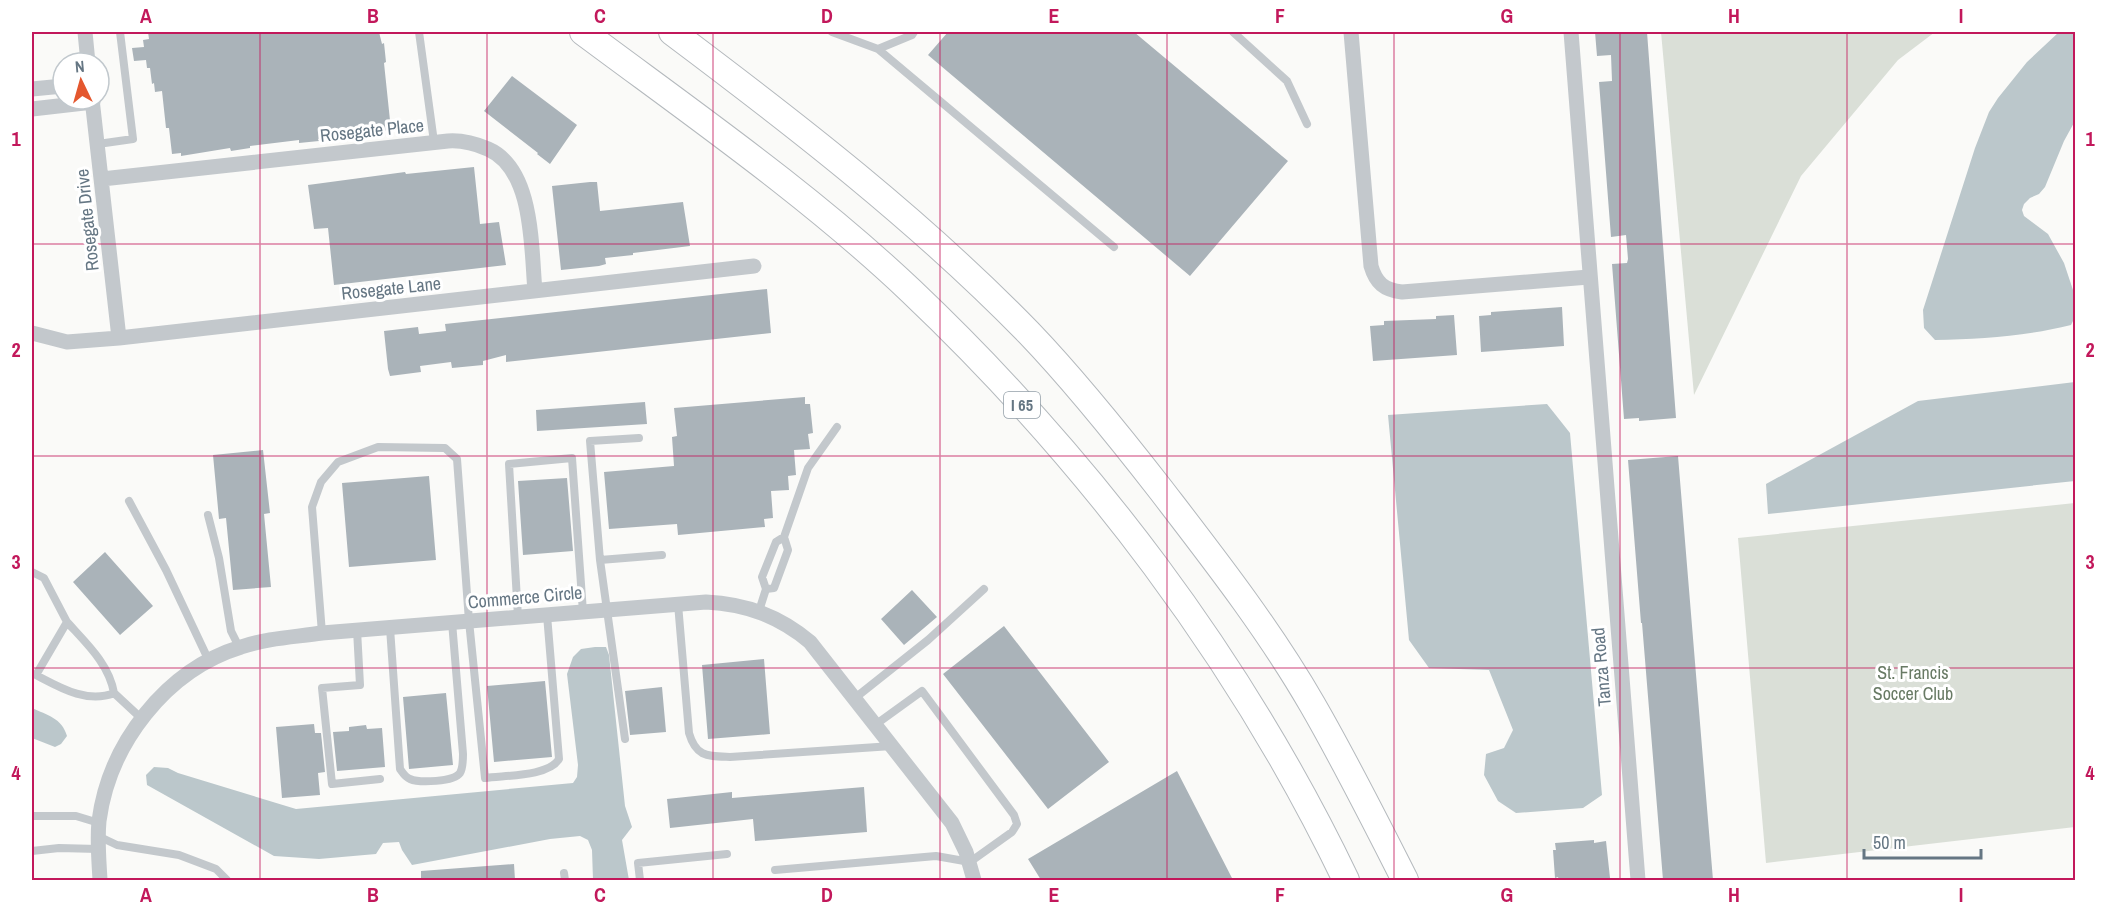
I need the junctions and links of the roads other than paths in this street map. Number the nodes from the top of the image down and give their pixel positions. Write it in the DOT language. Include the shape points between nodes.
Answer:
graph roads {
  1 [pos="85,32"];
  2 [pos="120,32"];
  3 [pos="419,32"];
  4 [pos="583,32"];
  5 [pos="672,32"];
  6 [pos="832,32"];
  7 [pos="914,32"];
  8 [pos="1233,32"];
  9 [pos="1351,32"];
  10 [pos="1571,32"];
  11 [pos="878,49"];
  12 [pos="87,51"];
  13 [pos="51,87"];
  14 [pos="32,89"];
  15 [pos="51,106"];
  16 [pos="32,109"];
  17 [pos="93,111"];
  18 [pos="1307,124"];
  19 [pos="434,142"];
  20 [pos="98,144"];
  21 [pos="102,179"];
  22 [pos="1114,247"];
  23 [pos="754,266"];
  24 [pos="1589,278"];
  25 [pos="535,291"];
  26 [pos="32,333"];
  27 [pos="119,338"];
  28 [pos="837,427"];
  29 [pos="639,438"];
  30 [pos="129,501"];
  31 [pos="208,515"];
  32 [pos="784,537"];
  33 [pos="662,555"];
  34 [pos="600,560"];
  35 [pos="32,572"];
  36 [pos="766,589"];
  37 [pos="984,590"];
  38 [pos="678,604"];
  39 [pos="608,610"];
  40 [pos="759,611"];
  41 [pos="583,612"];
  42 [pos="547,615"];
  43 [pos="518,617"];
  44 [pos="469,621"];
  45 [pos="68,622"];
  46 [pos="452,622"];
  47 [pos="390,628"];
  48 [pos="357,630"];
  49 [pos="322,633"];
  50 [pos="239,647"];
  51 [pos="209,661"];
  52 [pos="114,693"];
  53 [pos="855,698"];
  54 [pos="141,719"];
  55 [pos="875,724"];
  56 [pos="625,739"];
  57 [pos="892,746"];
  58 [pos="380,779"];
  59 [pos="32,816"];
  60 [pos="98,836"];
  61 [pos="32,851"];
  62 [pos="727,854"];
  63 [pos="775,870"];
  64 [pos="972,873"];
  65 [pos="100,880"];
  66 [pos="227,880"];
  67 [pos="640,880"];
  68 [pos="1346,880"];
  69 [pos="1405,880"];
  70 [pos="1638,880"];
  1 -- 12 [label="street"];
  2 -- 20 [label="lane" via="133,139"];
  3 -- 19 [label="lane"];
  4 -- 68 [label="highway, I 65" via="758,163 837,228 909,289 985,364 1064,452 1187,609 1269,737"];
  5 -- 69 [label="highway" via="787,118 947,253 1029,333 1108,421 1232,581 1305,693"];
  6 -- 11 [label="lane"];
  7 -- 11 [label="lane"];
  8 -- 18 [label="lane" via="1287,81"];
  9 -- 24 [label="street" via="1371,266 1381,286 1402,292"];
  10 -- 24 [label="street, Tanza Road"];
  11 -- 22 [label="lane"];
  13 -- 14 [label="street"];
  15 -- 16 [label="street"];
  17 -- 20 [label="street, Rosegate Drive"];
  19 -- 21 [label="street, Rosegate Place"];
  19 -- 25 [label="street, Rosegate Place" via="472,142 492,150 519,180 526,202"];
  20 -- 21 [label="street, Rosegate Drive"];
  21 -- 27 [label="street, Rosegate Drive"];
  23 -- 25 [label="street, Rosegate Lane"];
  24 -- 70 [label="street, Tanza Road"];
  25 -- 27 [label="street, Rosegate Lane"];
  26 -- 27 [label="street, Rosegate Lane" via="67,342"];
  28 -- 32 [label="lane" via="808,468"];
  29 -- 34 [label="lane" via="590,441"];
  30 -- 51 [label="lane"];
  31 -- 50 [label="lane" via="231,631"];
  32 -- 36 [label="lane" via="776,542 762,577"];
  32 -- 36 [label="lane" via="788,550 774,588"];
  33 -- 34 [label="lane"];
  34 -- 39 [label="lane"];
  35 -- 45 [label="lane" via="44,578"];
  36 -- 40 [label="lane"];
  37 -- 53 [label="lane"];
  38 -- 39 [label="street, Commerce Circle"];
  38 -- 40 [label="street, Commerce Circle" via="731,603"];
  38 -- 57 [label="lane" via="693,747 707,756 730,757"];
  39 -- 41 [label="street, Commerce Circle"];
  39 -- 56 [label="lane"];
  40 -- 53 [label="street, Commerce Circle" via="810,642"];
  41 -- 42 [label="street, Commerce Circle"];
  41 -- 43 [label="lane" via="572,458 509,464"];
  42 -- 43 [label="street, Commerce Circle"];
  42 -- 44 [label="lane" via="559,759 555,766 543,771 484,778"];
  43 -- 44 [label="street, Commerce Circle"];
  44 -- 46 [label="street, Commerce Circle"];
  44 -- 49 [label="lane" via="457,459 445,448 378,447 338,462 321,482 312,507"];
  45 -- 52 [label="lane" via="106,668"];
  45 -- 52 [label="lane" via="36,675 87,696"];
  46 -- 47 [label="street, Commerce Circle"];
  46 -- 47 [label="lane" via="462,764 454,778 420,782 407,778 400,769"];
  47 -- 48 [label="street, Commerce Circle"];
  48 -- 49 [label="street, Commerce Circle"];
  48 -- 58 [label="lane" via="360,685 322,688 332,784"];
  49 -- 50 [label="street, Commerce Circle"];
  50 -- 51 [label="street, Commerce Circle"];
  51 -- 54 [label="street, Commerce Circle" via="166,691"];
  52 -- 54 [label="lane"];
  53 -- 55 [label="street, Commerce Circle"];
  54 -- 60 [label="street, Commerce Circle" via="110,777"];
  55 -- 57 [label="street, Commerce Circle"];
  55 -- 64 [label="lane" via="922,691 1014,815 1017,824 1012,832"];
  57 -- 64 [label="street, Commerce Circle" via="952,823"];
  59 -- 60 [label="lane" via="76,816"];
  60 -- 61 [label="lane" via="59,848"];
  60 -- 65 [label="street, Commerce Circle"];
  60 -- 66 [label="lane" via="117,845 180,855 216,869"];
  62 -- 67 [label="lane" via="638,862"];
  63 -- 64 [label="lane" via="936,856"];
}
